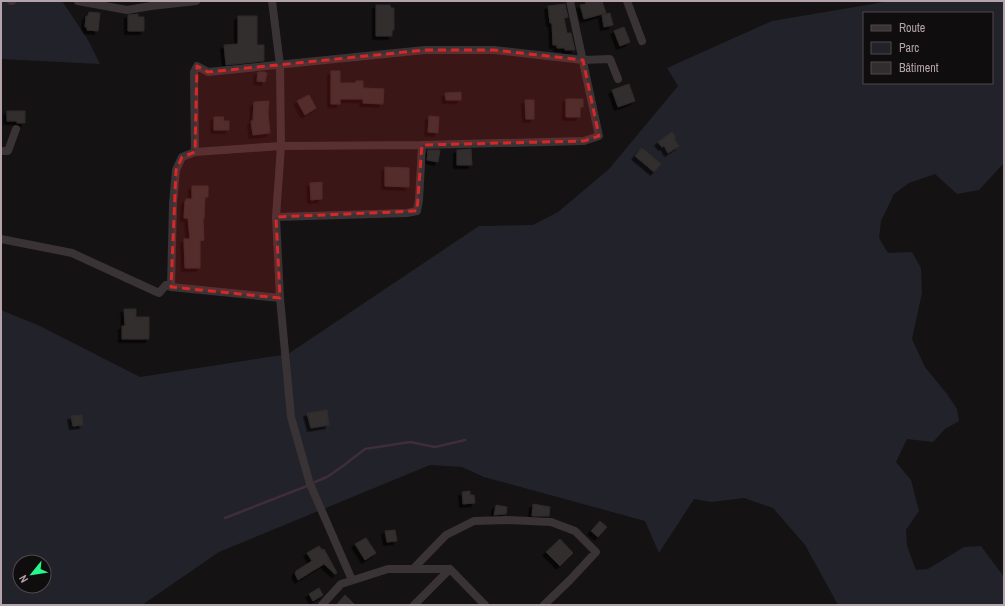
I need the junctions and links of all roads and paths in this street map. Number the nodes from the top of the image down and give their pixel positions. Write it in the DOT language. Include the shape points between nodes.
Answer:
graph roads {
  1 [pos="78,1"];
  2 [pos="196,1"];
  3 [pos="272,1"];
  4 [pos="570,1"];
  5 [pos="627,1"];
  6 [pos="151,3"];
  7 [pos="642,41"];
  8 [pos="583,60"];
  9 [pos="280,65"];
  10 [pos="618,79"];
  11 [pos="16,129"];
  12 [pos="422,145"];
  13 [pos="281,146"];
  14 [pos="1,152"];
  15 [pos="195,152"];
  16 [pos="276,217"];
  17 [pos="1,239"];
  18 [pos="171,288"];
  19 [pos="280,298"];
  20 [pos="414,569"];
  21 [pos="450,569"];
  22 [pos="352,580"];
  23 [pos="322,605"];
  24 [pos="414,605"];
  25 [pos="486,605"];
  26 [pos="544,605"];
  1 -- 6 [label="street" via="127,10"];
  2 -- 6 [label="street"];
  3 -- 9 [label="street"];
  4 -- 8 [label="street"];
  5 -- 7 [label="street"];
  8 -- 9 [label="street" via="494,50 425,50"];
  8 -- 10 [label="street" via="610,59"];
  8 -- 12 [label="street" via="599,136 584,142"];
  9 -- 13 [label="street"];
  9 -- 15 [label="street" via="208,72 197,66 194,72"];
  11 -- 14 [label="street" via="8,151"];
  12 -- 13 [label="street"];
  12 -- 16 [label="street" via="417,211"];
  13 -- 15 [label="street"];
  13 -- 16 [label="street"];
  15 -- 18 [label="street" via="182,157 176,170"];
  16 -- 19 [label="street"];
  17 -- 18 [label="street" via="72,253 159,293 166,285"];
  18 -- 19 [label="street"];
  19 -- 22 [label="street" via="291,417 310,484"];
  20 -- 21 [label="street"];
  20 -- 22 [label="street" via="388,569"];
  20 -- 26 [label="street" via="446,535 474,522 551,522 575,530 596,552"];
  21 -- 24 [label="street"];
  21 -- 25 [label="street"];
  22 -- 23 [label="street" via="341,584"];
}
